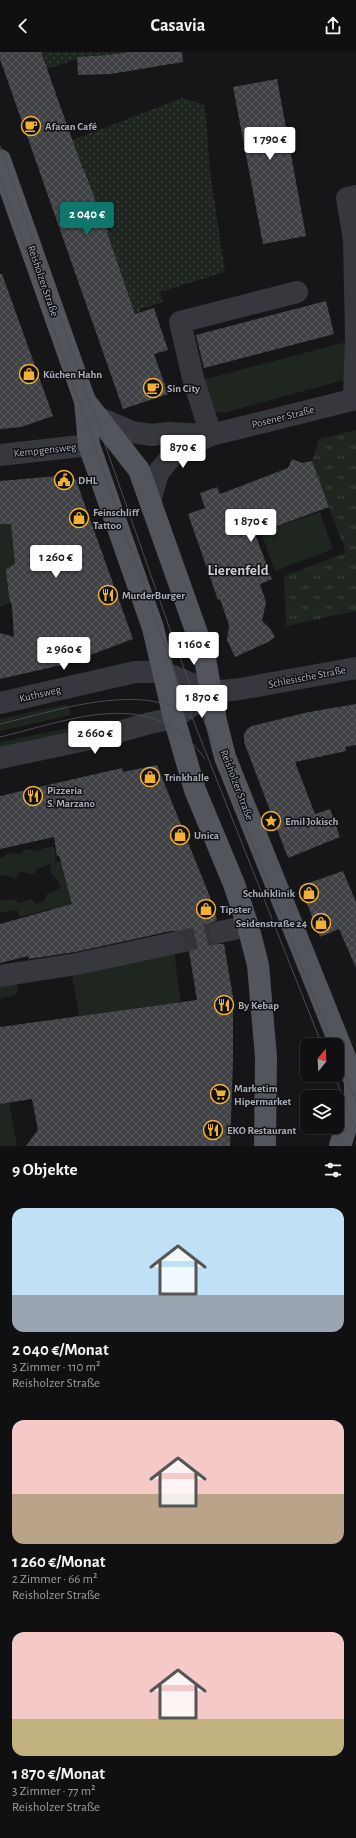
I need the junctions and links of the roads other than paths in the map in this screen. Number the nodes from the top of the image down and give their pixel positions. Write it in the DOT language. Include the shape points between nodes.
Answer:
graph roads {
  1 [pos="0,160"];
  2 [pos="356,196"];
  3 [pos="297,292"];
  4 [pos="355,399"];
  5 [pos="85,401"];
  6 [pos="99,418"];
  7 [pos="211,435"];
  8 [pos="89,445"];
  9 [pos="0,455"];
  10 [pos="150,501"];
  11 [pos="356,668"];
  12 [pos="163,672"];
  13 [pos="211,692"];
  14 [pos="0,703"];
  15 [pos="174,718"];
  16 [pos="0,758"];
  17 [pos="248,926"];
  18 [pos="220,932"];
  19 [pos="174,943"];
  20 [pos="0,976"];
  21 [pos="356,1083"];
  22 [pos="264,1146"];
  23 [pos="340,1146"];
  1 -- 5 [label="main road, Reisholzer Straße"];
  2 -- 4 [label="street" via="347,198 354,240"];
  3 -- 7 [label="street" via="180,322 193,378"];
  4 -- 7 [label="street, Posener Straße"];
  5 -- 6 [label="main road, Reisholzer Straße"];
  5 -- 8 [label="main road, Reisholzer Straße"];
  6 -- 7 [label="street, Posener Straße" via="132,432 152,435"];
  6 -- 8 [label="main road"];
  6 -- 10 [label="main road, Reisholzer Straße" via="139,470"];
  7 -- 10 [label="street, Posener Straße" via="175,452 167,460 158,473"];
  8 -- 9 [label="street, Kempgensweg"];
  8 -- 12 [label="main road, Reisholzer Straße" via="153,628"];
  10 -- 13 [label="main road, Reisholzer Straße" via="204,653"];
  11 -- 13 [label="street, Schlesische Straße" via="240,690"];
  12 -- 13 [label="street, Kuthsweg"];
  12 -- 14 [label="street, Kuthsweg" via="135,672"];
  12 -- 15 [label="main road, Reisholzer Straße"];
  13 -- 15 [label="street"];
  13 -- 21 [label="main road, Reisholzer Straße" via="225,757"];
  15 -- 16 [label="street"];
  15 -- 17 [label="main road, Reisholzer Straße" via="195,790 234,884"];
  17 -- 18 [label="street"];
  17 -- 22 [label="main road, Reisholzer Straße" via="258,965 266,1057"];
  19 -- 20 [label="street" via="77,964"];
  21 -- 23 [label="main road" via="355,1100"];
}
